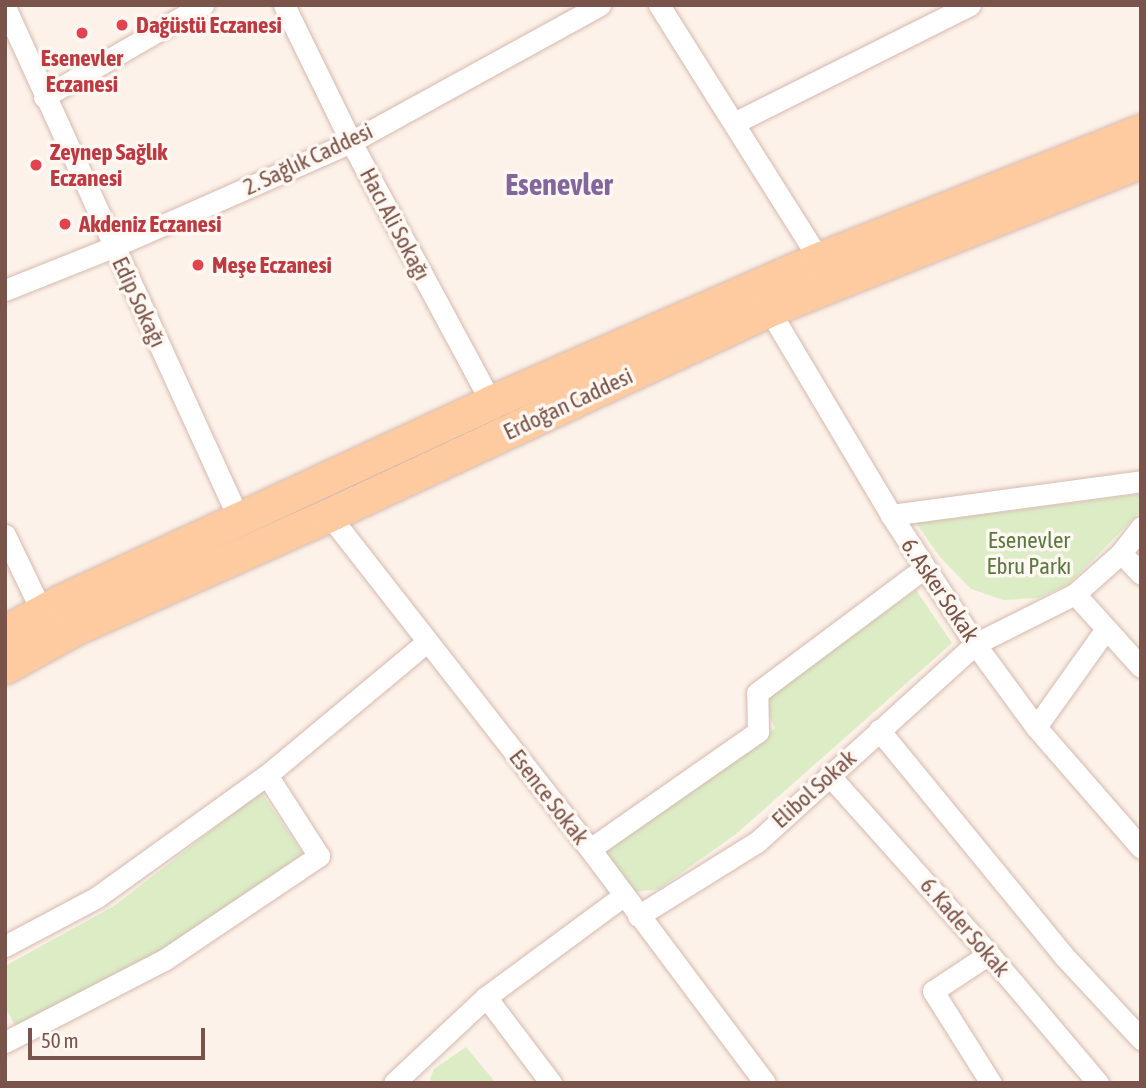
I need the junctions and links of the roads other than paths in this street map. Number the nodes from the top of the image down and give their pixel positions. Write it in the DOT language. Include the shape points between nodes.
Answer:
graph roads {
  1 [pos="203,5"];
  2 [pos="284,5"];
  3 [pos="600,5"];
  4 [pos="659,5"];
  5 [pos="970,5"];
  6 [pos="5,7"];
  7 [pos="44,97"];
  8 [pos="734,123"];
  9 [pos="1141,131"];
  10 [pos="351,142"];
  11 [pos="1141,161"];
  12 [pos="113,247"];
  13 [pos="819,259"];
  14 [pos="5,290"];
  15 [pos="769,310"];
  16 [pos="491,402"];
  17 [pos="1141,481"];
  18 [pos="329,515"];
  19 [pos="891,515"];
  20 [pos="239,519"];
  21 [pos="1141,527"];
  22 [pos="5,535"];
  23 [pos="1121,553"];
  24 [pos="924,568"];
  25 [pos="1141,574"];
  26 [pos="1075,594"];
  27 [pos="42,612"];
  28 [pos="1106,629"];
  29 [pos="5,632"];
  30 [pos="428,641"];
  31 [pos="975,644"];
  32 [pos="5,667"];
  33 [pos="1141,667"];
  34 [pos="1037,727"];
  35 [pos="879,730"];
  36 [pos="267,775"];
  37 [pos="829,775"];
  38 [pos="1141,848"];
  39 [pos="590,849"];
  40 [pos="623,896"];
  41 [pos="638,916"];
  42 [pos="5,946"];
  43 [pos="989,954"];
  44 [pos="486,998"];
  45 [pos="1141,1039"];
  46 [pos="5,1042"];
  47 [pos="406,1078"];
  48 [pos="551,1083"];
  49 [pos="765,1083"];
  50 [pos="991,1083"];
  51 [pos="1098,1083"];
  1 -- 7 [label="street"];
  2 -- 10 [label="street, Hacı Ali Sokağı"];
  3 -- 10 [label="street, 2. Sağlık Caddesi"];
  4 -- 8 [label="street"];
  5 -- 8 [label="street"];
  6 -- 7 [label="street, Edip Sokağı"];
  7 -- 12 [label="street, Edip Sokağı"];
  8 -- 13 [label="street"];
  9 -- 13 [label="main road, Erdoğan Caddesi"];
  10 -- 12 [label="street, 2. Sağlık Caddesi"];
  10 -- 16 [label="street, Hacı Ali Sokağı"];
  11 -- 15 [label="main road, Erdoğan Caddesi"];
  12 -- 14 [label="street, 2. Sağlık Caddesi"];
  12 -- 20 [label="street, Edip Sokağı"];
  13 -- 16 [label="main road, Erdoğan Caddesi"];
  15 -- 18 [label="main road, Erdoğan Caddesi"];
  15 -- 19 [label="street, 6. Asker Sokak"];
  16 -- 20 [label="main road, Erdoğan Caddesi"];
  17 -- 19 [label="street"];
  18 -- 30 [label="street, Esence Sokak"];
  18 -- 32 [label="main road, Erdoğan Caddesi" via="74,629"];
  19 -- 24 [label="street, 6. Asker Sokak"];
  20 -- 27 [label="main road, Erdoğan Caddesi"];
  21 -- 23 [label="street, Elibol Sokak"];
  22 -- 27 [label="street"];
  23 -- 25 [label="street"];
  23 -- 26 [label="street, Elibol Sokak"];
  24 -- 31 [label="street, 6. Asker Sokak"];
  24 -- 39 [label="street" via="757,693 758,732"];
  26 -- 28 [label="street"];
  26 -- 31 [label="street, Elibol Sokak"];
  27 -- 29 [label="main road, Erdoğan Caddesi"];
  28 -- 33 [label="street"];
  28 -- 34 [label="street"];
  30 -- 36 [label="street"];
  30 -- 39 [label="street, Esence Sokak"];
  31 -- 34 [label="street, 6. Asker Sokak"];
  31 -- 35 [label="street, Elibol Sokak"];
  34 -- 38 [label="street, 6. Asker Sokak"];
  35 -- 37 [label="street, Elibol Sokak"];
  35 -- 45 [label="street" via="1063,955"];
  36 -- 42 [label="street" via="97,897"];
  36 -- 46 [label="street" via="319,856 164,960"];
  37 -- 41 [label="street, Elibol Sokak" via="757,842"];
  37 -- 43 [label="street, 6. Kader Sokak"];
  39 -- 40 [label="street, Esence Sokak"];
  40 -- 41 [label="street, Esence Sokak"];
  40 -- 44 [label="street"];
  41 -- 49 [label="street, Esence Sokak"];
  43 -- 50 [label="street" via="933,992"];
  43 -- 51 [label="street, 6. Kader Sokak"];
  44 -- 47 [label="street"];
  44 -- 48 [label="street"];
}
